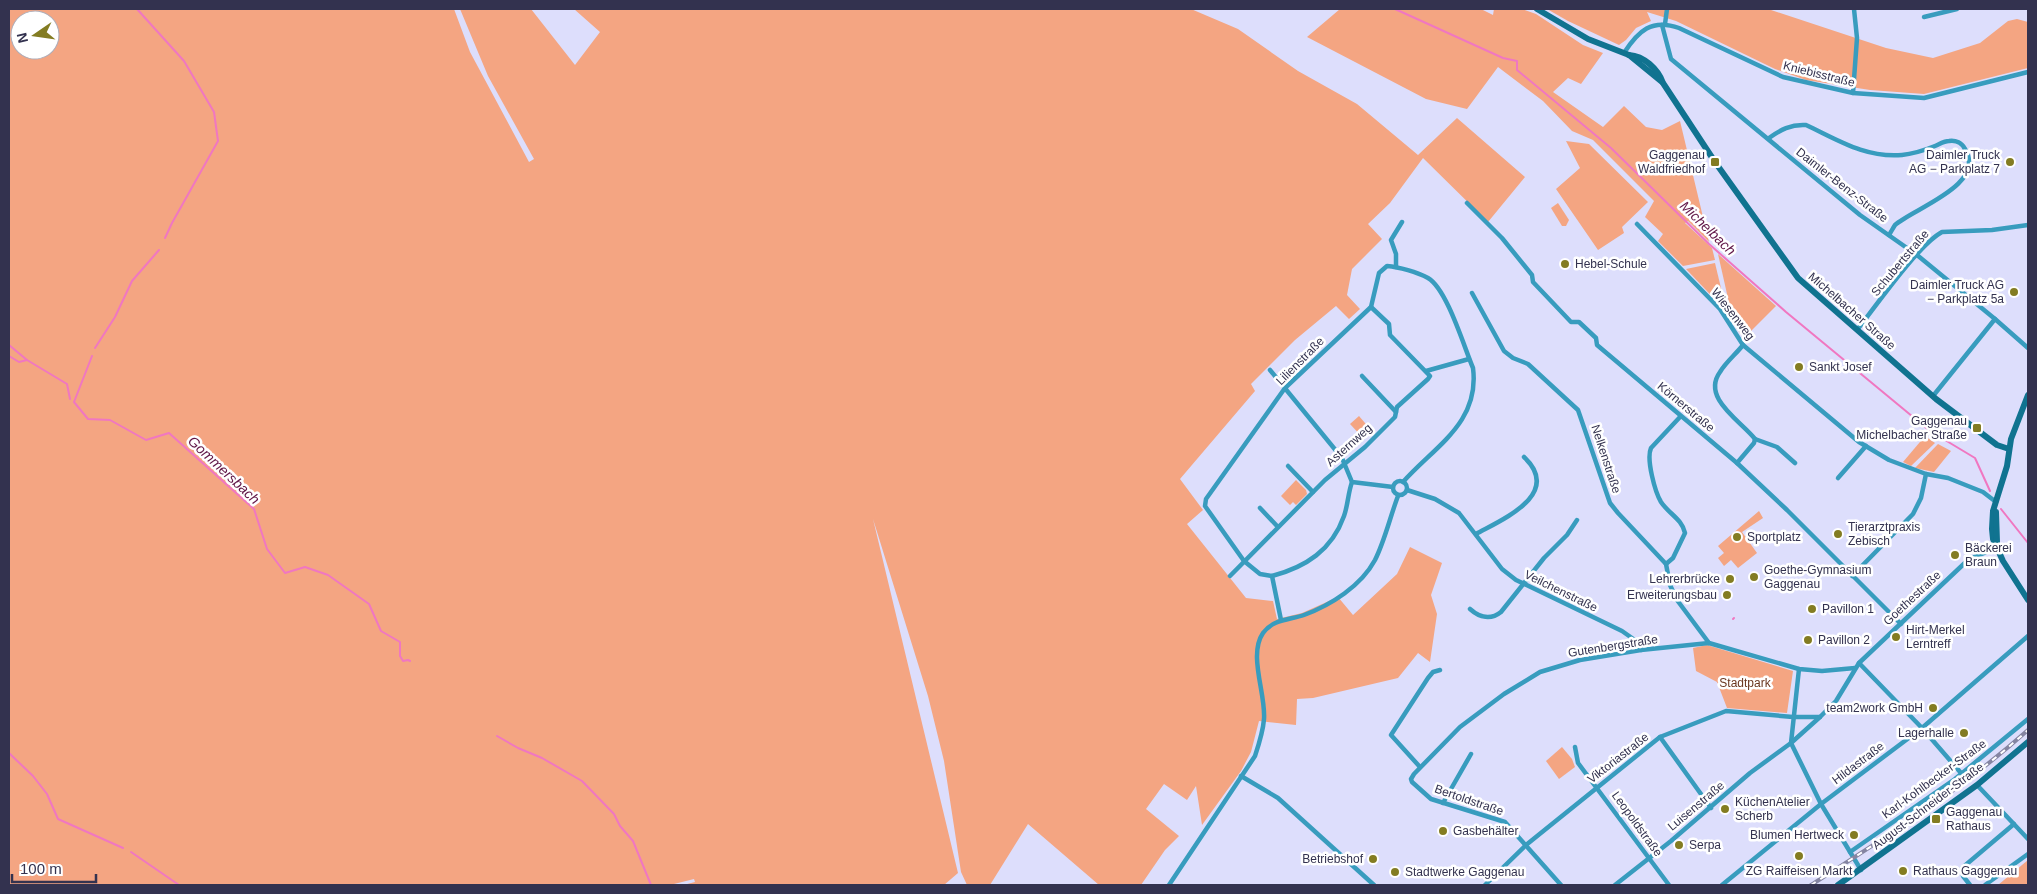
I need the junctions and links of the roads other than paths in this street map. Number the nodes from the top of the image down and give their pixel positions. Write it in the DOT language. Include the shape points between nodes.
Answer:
graph roads {
  1 [pos="1537,9"];
  2 [pos="1667,9"];
  3 [pos="1854,9"];
  4 [pos="1957,9"];
  5 [pos="1948,10"];
  6 [pos="1924,17"];
  7 [pos="1664,25"];
  8 [pos="1626,54"];
  9 [pos="2028,72"];
  10 [pos="1853,93"];
  11 [pos="1769,138"];
  12 [pos="1468,204"];
  13 [pos="1402,222"];
  14 [pos="1637,224"];
  15 [pos="2028,225"];
  16 [pos="1889,235"];
  17 [pos="1917,255"];
  18 [pos="1396,267"];
  19 [pos="1472,293"];
  20 [pos="1372,307"];
  21 [pos="1995,319"];
  22 [pos="1857,330"];
  23 [pos="1744,345"];
  24 [pos="2028,348"];
  25 [pos="1469,359"];
  26 [pos="1270,370"];
  27 [pos="1426,371"];
  28 [pos="1362,376"];
  29 [pos="1285,388"];
  30 [pos="2028,395"];
  31 [pos="1933,396"];
  32 [pos="1396,412"];
  33 [pos="1680,417"];
  34 [pos="1755,439"];
  35 [pos="1866,446"];
  36 [pos="2009,449"];
  37 [pos="1524,457"];
  38 [pos="1345,463"];
  39 [pos="1737,463"];
  40 [pos="1795,463"];
  41 [pos="1288,466"];
  42 [pos="1926,474"];
  43 [pos="1838,478"];
  44 [pos="1352,482"];
  45 [pos="1403,482"];
  46 [pos="1393,487"];
  47 [pos="1407,490"];
  48 [pos="1313,492"];
  49 [pos="1398,496"];
  50 [pos="1996,502"];
  51 [pos="1260,508"];
  52 [pos="1577,520"];
  53 [pos="1278,526"];
  54 [pos="1476,534"];
  55 [pos="1997,548"];
  56 [pos="1244,561"];
  57 [pos="1666,564"];
  58 [pos="1230,576"];
  59 [pos="1272,576"];
  60 [pos="1852,576"];
  61 [pos="1524,584"];
  62 [pos="2028,600"];
  63 [pos="1470,609"];
  64 [pos="1281,620"];
  65 [pos="1901,624"];
  66 [pos="2028,636"];
  67 [pos="1710,642"];
  68 [pos="1641,650"];
  69 [pos="1857,665"];
  70 [pos="1799,668"];
  71 [pos="1440,670"];
  72 [pos="1820,717"];
  73 [pos="1793,718"];
  74 [pos="2028,719"];
  75 [pos="1922,728"];
  76 [pos="1660,737"];
  77 [pos="2028,742"];
  78 [pos="1791,743"];
  79 [pos="1575,748"];
  80 [pos="1471,754"];
  81 [pos="1420,767"];
  82 [pos="1962,773"];
  83 [pos="1241,776"];
  84 [pos="1411,779"];
  85 [pos="1976,785"];
  86 [pos="1597,786"];
  87 [pos="1443,803"];
  88 [pos="1821,804"];
  89 [pos="1711,808"];
  90 [pos="2014,824"];
  91 [pos="2028,839"];
  92 [pos="1526,845"];
  93 [pos="1850,852"];
  94 [pos="2028,854"];
  95 [pos="1650,858"];
  96 [pos="1861,870"];
  97 [pos="1169,885"];
  98 [pos="1374,885"];
  99 [pos="1485,885"];
  100 [pos="1561,885"];
  101 [pos="1615,885"];
  102 [pos="1669,885"];
  103 [pos="1722,885"];
  104 [pos="1838,885"];
  105 [pos="1970,885"];
  106 [pos="1985,885"];
  1 -- 8 [label="main road, Michelbacher Straße" via="1588,39"];
  2 -- 7 [label="street"];
  3 -- 10 [label="street" via="1857,48"];
  4 -- 5 [label="street"];
  5 -- 6 [label="street"];
  7 -- 8 [label="street" via="1641,31"];
  7 -- 10 [label="street, Kniebisstraße" via="1680,28 1783,77"];
  7 -- 11 [label="street, Daimler-Benz-Straße" via="1671,59"];
  8 -- 22 [label="main road, Michelbacher Straße" via="1636,56 1659,73 1715,162 1789,267"];
  9 -- 10 [label="street, Kniebisstraße" via="1924,98"];
  11 -- 16 [label="street, Daimler-Benz-Straße" via="1860,215"];
  11 -- 16 [label="street" via="1797,124 1806,125 1853,149 1874,153 1901,155 1950,141 1963,145 1968,161 1961,181 1895,225"];
  12 -- 33 [label="street, Körnerstraße" via="1502,238 1532,274 1533,282 1571,322 1579,322 1596,338 1597,345"];
  13 -- 18 [label="street" via="1391,240"];
  14 -- 23 [label="street, Wiesenweg" via="1720,309"];
  15 -- 17 [label="street, Schubertstraße" via="1942,232"];
  16 -- 17 [label="street, Daimler-Benz-Straße"];
  17 -- 21 [label="street, Daimler-Benz-Straße"];
  17 -- 22 [label="street, Schubertstraße"];
  18 -- 20 [label="street" via="1387,266 1379,273"];
  18 -- 25 [label="street" via="1429,279 1446,299"];
  19 -- 57 [label="street, Nelkenstraße" via="1504,351 1528,364 1578,410 1610,502"];
  20 -- 27 [label="street" via="1389,324 1390,334"];
  20 -- 29 [label="street, Lilienstraße"];
  21 -- 24 [label="street, Daimler-Benz-Straße"];
  21 -- 31 [label="street"];
  22 -- 31 [label="main road, Michelbacher Straße"];
  23 -- 34 [label="street" via="1719,372 1715,391 1724,408"];
  23 -- 35 [label="street, Wiesenweg"];
  25 -- 27 [label="street"];
  25 -- 45 [label="street" via="1474,379 1473,399 1468,412"];
  26 -- 29 [label="street"];
  27 -- 32 [label="street, Asternweg" via="1430,376 1428,379"];
  28 -- 32 [label="street"];
  29 -- 38 [label="street"];
  29 -- 56 [label="street, Lilienstraße" via="1206,499 1206,506"];
  30 -- 36 [label="main road"];
  31 -- 36 [label="main road, Michelbacher Straße" via="1997,445"];
  32 -- 38 [label="street, Asternweg" via="1395,417 1365,447"];
  33 -- 39 [label="street, Körnerstraße"];
  33 -- 57 [label="street" via="1648,454 1654,484 1662,502 1683,524 1685,533 1673,558"];
  34 -- 39 [label="street"];
  34 -- 40 [label="street" via="1777,447"];
  35 -- 42 [label="street, Wiesenweg" via="1889,460"];
  35 -- 43 [label="street"];
  36 -- 50 [label="main road"];
  37 -- 54 [label="street" via="1532,464 1536,478 1531,498"];
  38 -- 44 [label="street"];
  38 -- 48 [label="street, Asternweg"];
  39 -- 60 [label="street, Körnerstraße"];
  41 -- 48 [label="street"];
  42 -- 50 [label="street, Wiesenweg" via="1948,478 1983,492"];
  42 -- 60 [label="street" via="1921,498 1913,514"];
  44 -- 46 [label="street"];
  44 -- 59 [label="street" via="1345,515 1329,544 1295,570"];
  45 -- 46 [label="street" via="1395,483"];
  45 -- 47 [label="street"];
  46 -- 49 [label="street"];
  47 -- 49 [label="street"];
  47 -- 54 [label="street, Veilchenstraße" via="1435,499 1459,513"];
  48 -- 53 [label="street, Asternweg"];
  49 -- 64 [label="street" via="1381,547 1362,579 1321,607 1302,616"];
  50 -- 55 [label="main road"];
  51 -- 53 [label="street"];
  52 -- 61 [label="street"];
  53 -- 56 [label="street, Asternweg"];
  54 -- 61 [label="street, Veilchenstraße" via="1502,569"];
  55 -- 62 [label="main road"];
  55 -- 65 [label="street, Goethestraße" via="1970,560"];
  56 -- 58 [label="street, Asternweg"];
  56 -- 59 [label="street" via="1260,574"];
  57 -- 67 [label="street" via="1677,600"];
  59 -- 64 [label="street"];
  60 -- 65 [label="street, Körnerstraße"];
  61 -- 63 [label="street" via="1498,615 1485,617"];
  61 -- 68 [label="street, Veilchenstraße" via="1622,632 1638,643"];
  64 -- 83 [label="street" via="1264,632 1259,643 1264,718 1260,741"];
  65 -- 69 [label="street, Goethestraße"];
  66 -- 75 [label="street, Hildastraße"];
  67 -- 68 [label="street, Gutenbergstraße"];
  67 -- 70 [label="street, Gutenbergstraße"];
  68 -- 81 [label="street, Gutenbergstraße" via="1580,660 1540,672 1467,722"];
  69 -- 70 [label="street, Gutenbergstraße" via="1822,671"];
  69 -- 72 [label="street, Goethestraße" via="1836,700"];
  69 -- 75 [label="street"];
  70 -- 73 [label="street"];
  71 -- 81 [label="street" via="1433,672 1391,735"];
  72 -- 73 [label="street, Viktoriastraße"];
  72 -- 78 [label="street, Goethestraße"];
  73 -- 76 [label="street, Viktoriastraße" via="1726,711"];
  73 -- 78 [label="street"];
  74 -- 82 [label="street, Karl-Kohlbecker-Straße"];
  75 -- 82 [label="street"];
  75 -- 88 [label="street, Hildastraße"];
  76 -- 86 [label="street, Viktoriastraße"];
  76 -- 89 [label="street"];
  77 -- 85 [label="main road, August-Schneider-Straße"];
  78 -- 88 [label="street"];
  78 -- 89 [label="street, Luisenstraße" via="1750,773"];
  79 -- 86 [label="street, Leopoldstraße" via="1578,763"];
  80 -- 87 [label="street"];
  81 -- 84 [label="street, Gutenbergstraße"];
  82 -- 93 [label="street, Karl-Kohlbecker-Straße"];
  83 -- 97 [label="street"];
  83 -- 98 [label="street" via="1278,798"];
  84 -- 87 [label="street, Bertoldstraße" via="1425,796"];
  85 -- 90 [label="street"];
  85 -- 96 [label="main road, August-Schneider-Straße"];
  86 -- 92 [label="street, Viktoriastraße"];
  86 -- 95 [label="street, Leopoldstraße"];
  87 -- 92 [label="street, Bertoldstraße" via="1505,822"];
  88 -- 93 [label="street"];
  88 -- 103 [label="street, Hildastraße"];
  89 -- 95 [label="street, Luisenstraße"];
  90 -- 91 [label="street"];
  90 -- 105 [label="street" via="1964,864 1961,872"];
  92 -- 99 [label="street, Viktoriastraße"];
  92 -- 100 [label="street, Bertoldstraße"];
  93 -- 96 [label="street"];
  94 -- 106 [label="street"];
  95 -- 101 [label="street, Luisenstraße"];
  95 -- 102 [label="street, Leopoldstraße"];
  96 -- 104 [label="main road, August-Schneider-Straße"];
}
